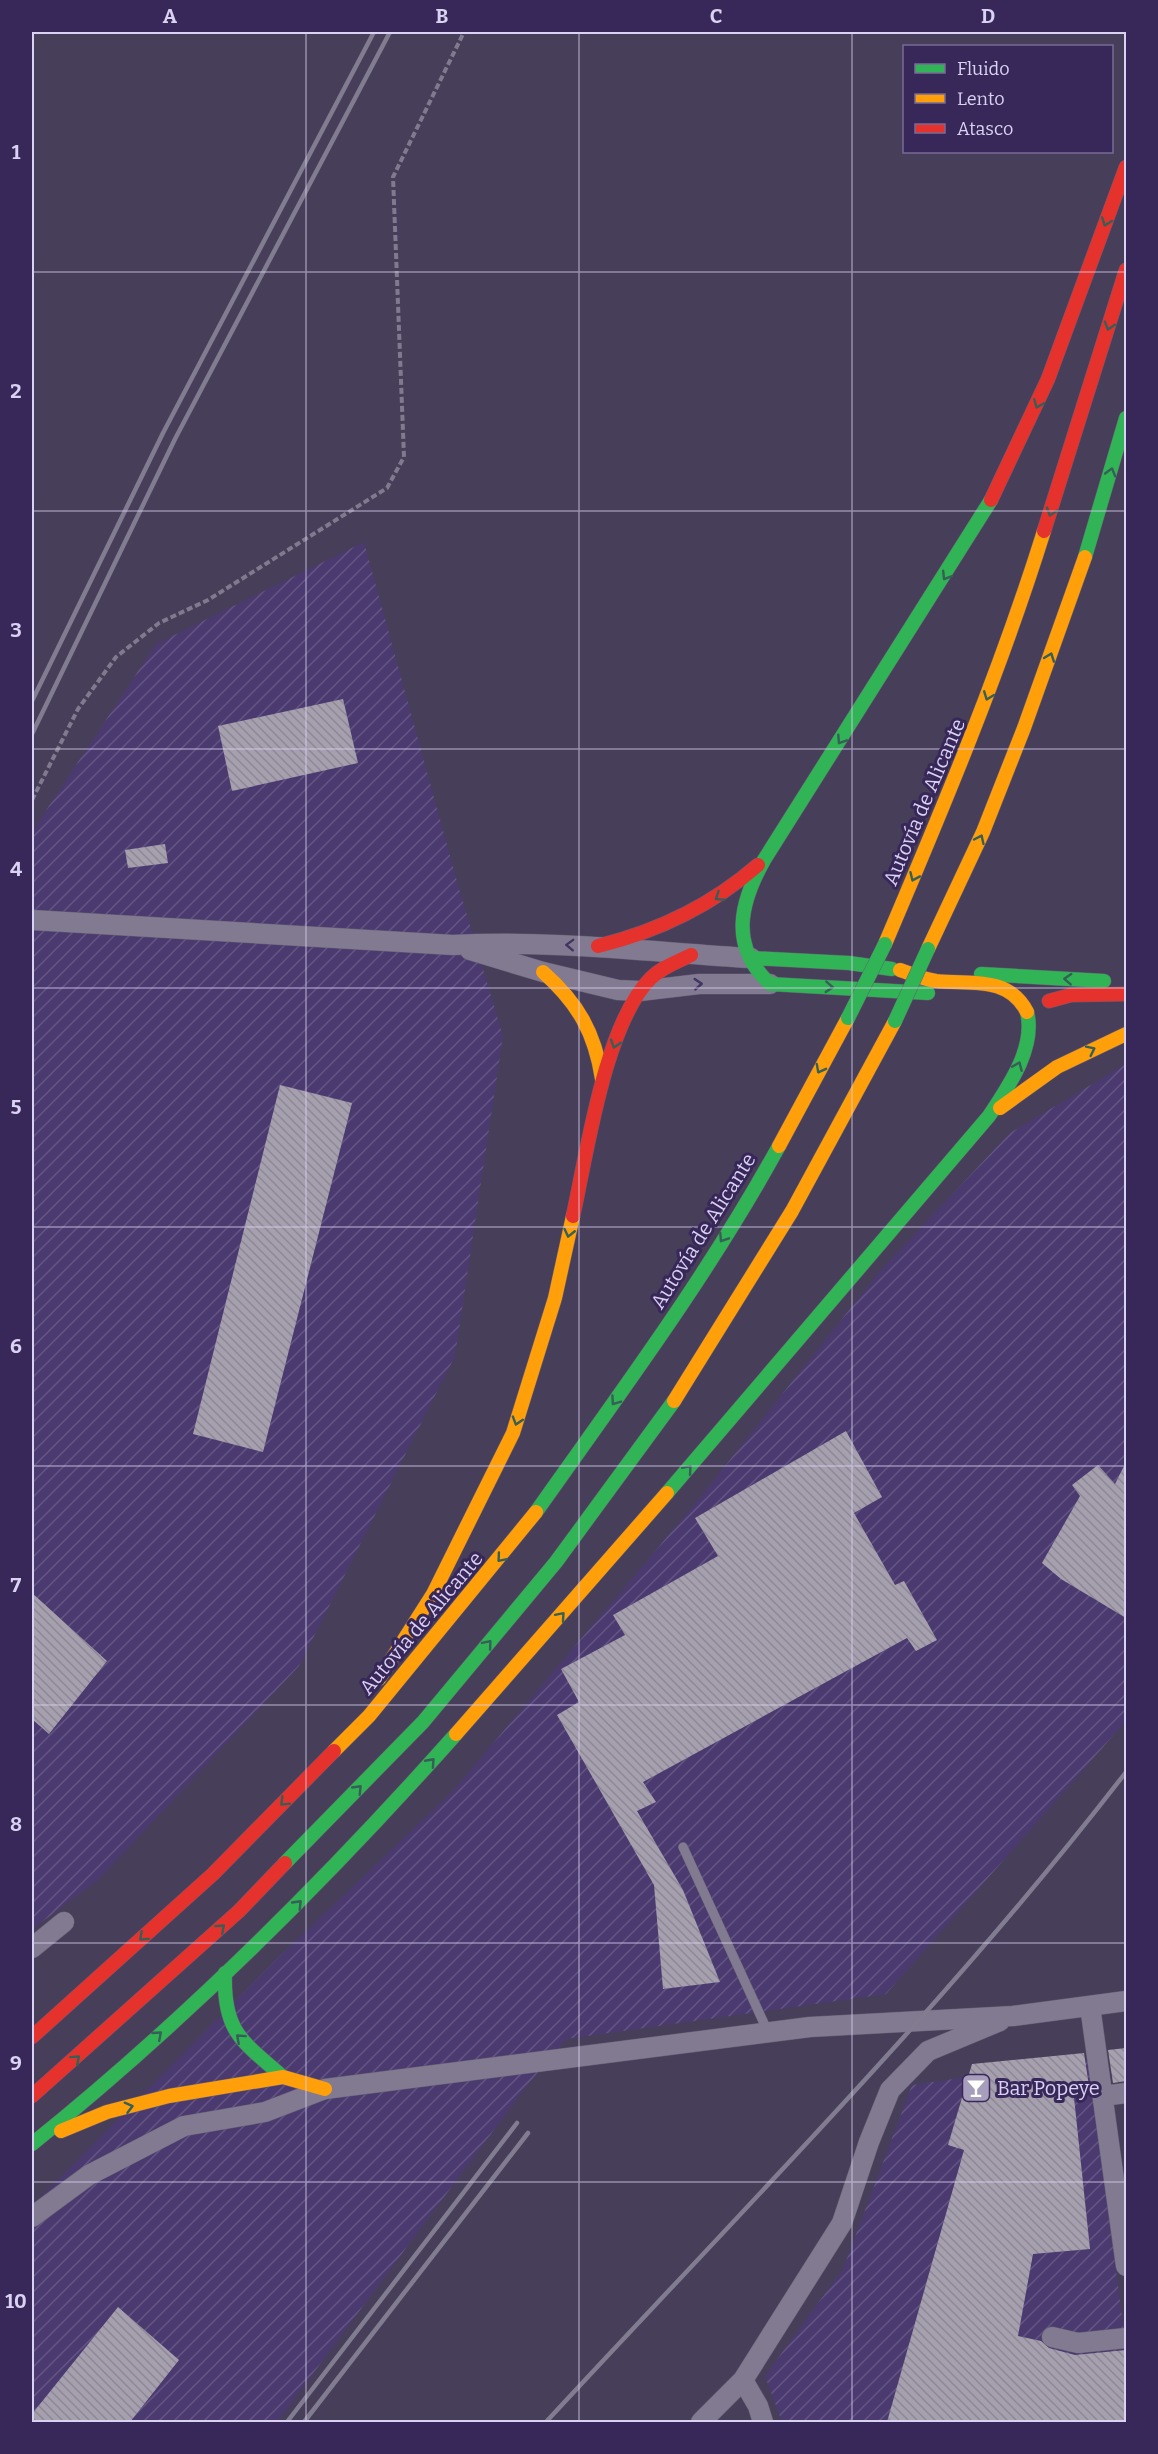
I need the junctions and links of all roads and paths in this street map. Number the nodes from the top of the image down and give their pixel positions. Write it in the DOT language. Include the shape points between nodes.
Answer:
graph roads {
  1 [pos="464,32"];
  2 [pos="1126,167"];
  3 [pos="1126,270"];
  4 [pos="1126,418"];
  5 [pos="32,800"];
  6 [pos="764,860"];
  7 [pos="32,920"];
  8 [pos="453,945"];
  9 [pos="598,946"];
  10 [pos="691,955"];
  11 [pos="751,958"];
  12 [pos="900,970"];
  13 [pos="543,972"];
  14 [pos="1126,982"];
  15 [pos="771,984"];
  16 [pos="640,991"];
  17 [pos="1126,994"];
  18 [pos="1018,998"];
  19 [pos="1048,1001"];
  20 [pos="1126,1005"];
  21 [pos="1126,1034"];
  22 [pos="603,1083"];
  23 [pos="989,1116"];
  24 [pos="369,1716"];
  25 [pos="683,1847"];
  26 [pos="64,1922"];
  27 [pos="32,1948"];
  28 [pos="225,1974"];
  29 [pos="1126,2001"];
  30 [pos="1090,2006"];
  31 [pos="1013,2016"];
  32 [pos="768,2032"];
  33 [pos="32,2037"];
  34 [pos="283,2077"];
  35 [pos="325,2089"];
  36 [pos="1126,2093"];
  37 [pos="32,2096"];
  38 [pos="1103,2096"];
  39 [pos="33,2143"];
  40 [pos="32,2217"];
  41 [pos="1126,2266"];
  42 [pos="1052,2337"];
  43 [pos="1126,2338"];
  44 [pos="743,2380"];
  45 [pos="701,2422"];
  46 [pos="763,2422"];
  1 -- 5 [label="path" via="393,177 404,457 387,488 208,600 159,622 116,657 78,708"];
  2 -- 6 [label="main road, one-way" via="1048,378 1000,486"];
  3 -- 24 [label="main road, Autovía de Alicante, one-way, bridge" via="1015,625 941,814 848,1018 756,1188 641,1364 521,1534"];
  37 -- 4 [label="main road, one-way, bridge" via="248,1903 423,1722 556,1562 683,1389 792,1211 895,1022 983,832 1092,538"];
  6 -- 9 [label="main road, one-way" via="738,884 679,921 638,938"];
  6 -- 11 [label="main road" via="746,895 744,908 744,945"];
  7 -- 8 [label="street"];
  9 -- 8 [label="street, one-way"];
  8 -- 13 [label="street"];
  9 -- 10 [label="street"];
  10 -- 11 [label="street"];
  10 -- 16 [label="main road" via="662,969"];
  11 -- 12 [label="main road"];
  11 -- 15 [label="main road" via="761,977"];
  14 -- 12 [label="main road, one-way"];
  12 -- 18 [label="main road" via="939,981 1004,988"];
  13 -- 16 [label="street" via="618,990"];
  13 -- 22 [label="main road" via="578,1006 590,1028"];
  16 -- 15 [label="street, one-way" via="699,984"];
  15 -- 18 [label="main road, one-way"];
  16 -- 22 [label="main road, one-way" via="621,1028"];
  17 -- 19 [label="main road" via="1089,993"];
  18 -- 19 [label="main road"];
  23 -- 18 [label="main road, one-way" via="1019,1066 1026,1042 1029,1021"];
  19 -- 20 [label="main road"];
  23 -- 21 [label="main road, one-way" via="1057,1067"];
  22 -- 24 [label="main road, one-way" via="555,1298 513,1433 433,1594 381,1671"];
  28 -- 23 [label="main road, one-way" via="293,1910 487,1701"];
  24 -- 33 [label="main road, Autovía de Alicante, one-way" via="213,1874"];
  25 -- 32 [label="lane"];
  26 -- 27 [label="street"];
  34 -- 28 [label="main road, one-way" via="232,2031 223,2000"];
  39 -- 28 [label="main road, one-way"];
  29 -- 30 [label="street"];
  30 -- 31 [label="street"];
  30 -- 38 [label="street"];
  31 -- 32 [label="street"];
  31 -- 44 [label="street" via="928,2051 890,2090 842,2223"];
  32 -- 35 [label="street"];
  34 -- 35 [label="main road"];
  39 -- 34 [label="main road, one-way" via="107,2112 169,2096"];
  35 -- 40 [label="street" via="265,2112 184,2126 89,2175"];
  36 -- 38 [label="street"];
  38 -- 41 [label="street"];
  42 -- 43 [label="street" via="1078,2343"];
  44 -- 45 [label="street"];
  44 -- 46 [label="street"];
}
